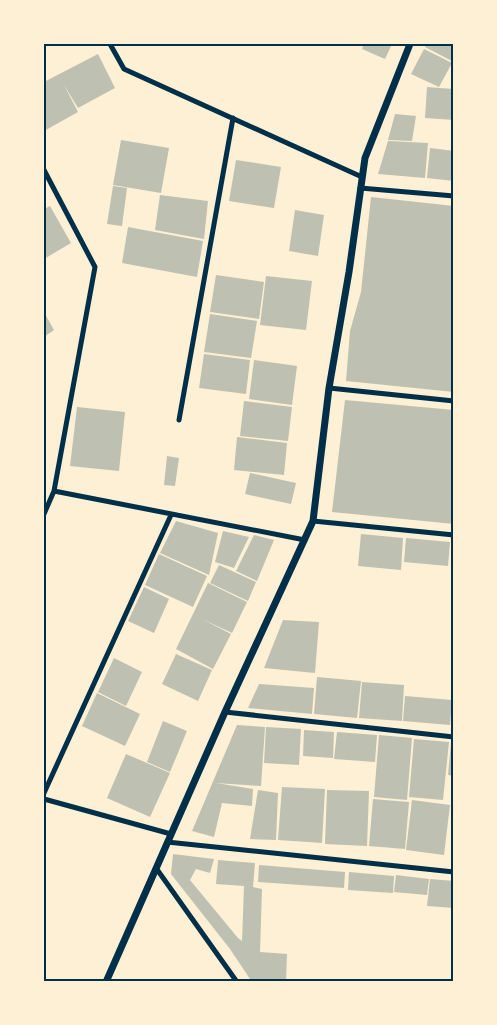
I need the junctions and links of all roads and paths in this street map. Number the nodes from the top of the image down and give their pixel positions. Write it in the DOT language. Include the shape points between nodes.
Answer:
graph roads {
  1 [pos="110,44"];
  2 [pos="410,44"];
  3 [pos="233,118"];
  4 [pos="44,170"];
  5 [pos="362,177"];
  6 [pos="360,188"];
  7 [pos="453,196"];
  8 [pos="328,388"];
  9 [pos="453,400"];
  10 [pos="179,420"];
  11 [pos="54,491"];
  12 [pos="44,514"];
  13 [pos="171,515"];
  14 [pos="313,521"];
  15 [pos="453,536"];
  16 [pos="305,540"];
  17 [pos="225,712"];
  18 [pos="453,737"];
  19 [pos="44,793"];
  20 [pos="44,800"];
  21 [pos="171,834"];
  22 [pos="167,842"];
  23 [pos="156,868"];
  24 [pos="453,872"];
  25 [pos="106,981"];
  26 [pos="237,981"];
  1 -- 3 [label="street" via="124,69"];
  2 -- 5 [label="street" via="365,158"];
  3 -- 5 [label="street"];
  3 -- 10 [label="street"];
  4 -- 11 [label="street" via="95,267"];
  5 -- 6 [label="street"];
  6 -- 7 [label="street"];
  6 -- 8 [label="street"];
  8 -- 9 [label="street"];
  8 -- 14 [label="street"];
  11 -- 12 [label="street"];
  11 -- 13 [label="street"];
  13 -- 16 [label="street"];
  13 -- 19 [label="street"];
  14 -- 15 [label="street"];
  14 -- 16 [label="street"];
  16 -- 17 [label="street"];
  17 -- 18 [label="street"];
  17 -- 21 [label="street"];
  20 -- 21 [label="street"];
  21 -- 22 [label="street"];
  22 -- 23 [label="street"];
  22 -- 24 [label="street"];
  23 -- 25 [label="street"];
  23 -- 26 [label="street"];
}
